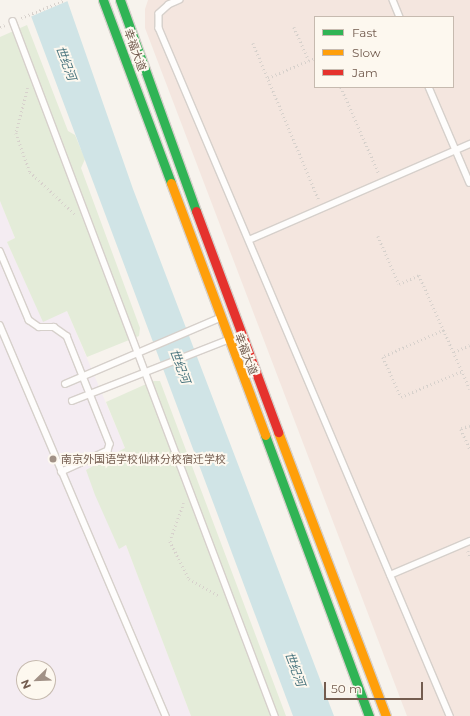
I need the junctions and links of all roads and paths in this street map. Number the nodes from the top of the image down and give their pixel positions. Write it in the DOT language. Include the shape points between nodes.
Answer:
graph roads {
  1 [pos="65,0"];
  2 [pos="103,0"];
  3 [pos="120,0"];
  4 [pos="180,0"];
  5 [pos="393,0"];
  6 [pos="400,16"];
  7 [pos="13,22"];
  8 [pos="0,27"];
  9 [pos="294,27"];
  10 [pos="253,43"];
  11 [pos="314,58"];
  12 [pos="309,61"];
  13 [pos="268,78"];
  14 [pos="341,88"];
  15 [pos="429,88"];
  16 [pos="470,144"];
  17 [pos="456,150"];
  18 [pos="382,182"];
  19 [pos="470,183"];
  20 [pos="323,208"];
  21 [pos="378,236"];
  22 [pos="248,240"];
  23 [pos="0,251"];
  24 [pos="220,318"];
  25 [pos="0,325"];
  26 [pos="444,330"];
  27 [pos="228,340"];
  28 [pos="470,345"];
  29 [pos="454,352"];
  30 [pos="139,353"];
  31 [pos="462,371"];
  32 [pos="146,372"];
  33 [pos="83,376"];
  34 [pos="65,384"];
  35 [pos="470,390"];
  36 [pos="90,394"];
  37 [pos="72,401"];
  38 [pos="470,426"];
  39 [pos="470,449"];
  40 [pos="62,472"];
  41 [pos="470,541"];
  42 [pos="390,575"];
  43 [pos="166,716"];
  44 [pos="275,716"];
  45 [pos="369,716"];
  46 [pos="386,716"];
  47 [pos="450,716"];
  1 -- 7 [label="path"];
  2 -- 24 [label="main road, 幸福大道"];
  3 -- 46 [label="main road, 幸福大道" via="257,378"];
  4 -- 22 [label="lane" via="159,14 159,28"];
  5 -- 6 [label="lane"];
  7 -- 8 [label="path"];
  7 -- 30 [label="lane"];
  9 -- 12 [label="path"];
  10 -- 13 [label="path"];
  11 -- 12 [label="path"];
  12 -- 13 [label="path"];
  13 -- 20 [label="path"];
  14 -- 18 [label="path"];
  15 -- 17 [label="lane"];
  16 -- 17 [label="lane"];
  17 -- 18 [label="lane"];
  17 -- 19 [label="lane"];
  18 -- 20 [label="lane"];
  20 -- 22 [label="lane"];
  21 -- 26 [label="path" via="398,284 419,275"];
  22 -- 42 [label="lane"];
  23 -- 33 [label="lane" via="29,320 39,327 54,327 67,336"];
  24 -- 27 [label="main road, 幸福大道"];
  24 -- 30 [label="lane"];
  25 -- 40 [label="lane"];
  26 -- 29 [label="path"];
  26 -- 31 [label="path" via="383,357 401,397"];
  27 -- 32 [label="lane"];
  27 -- 45 [label="main road, 幸福大道"];
  28 -- 29 [label="path"];
  29 -- 31 [label="path"];
  30 -- 32 [label="lane"];
  30 -- 33 [label="lane"];
  31 -- 35 [label="path"];
  32 -- 36 [label="lane"];
  32 -- 44 [label="lane"];
  33 -- 34 [label="lane"];
  33 -- 36 [label="lane"];
  36 -- 37 [label="lane"];
  36 -- 40 [label="lane" via="110,444 108,451"];
  38 -- 39 [label="path" via="462,429"];
  40 -- 43 [label="lane"];
  41 -- 42 [label="lane"];
  42 -- 47 [label="lane"];
}
